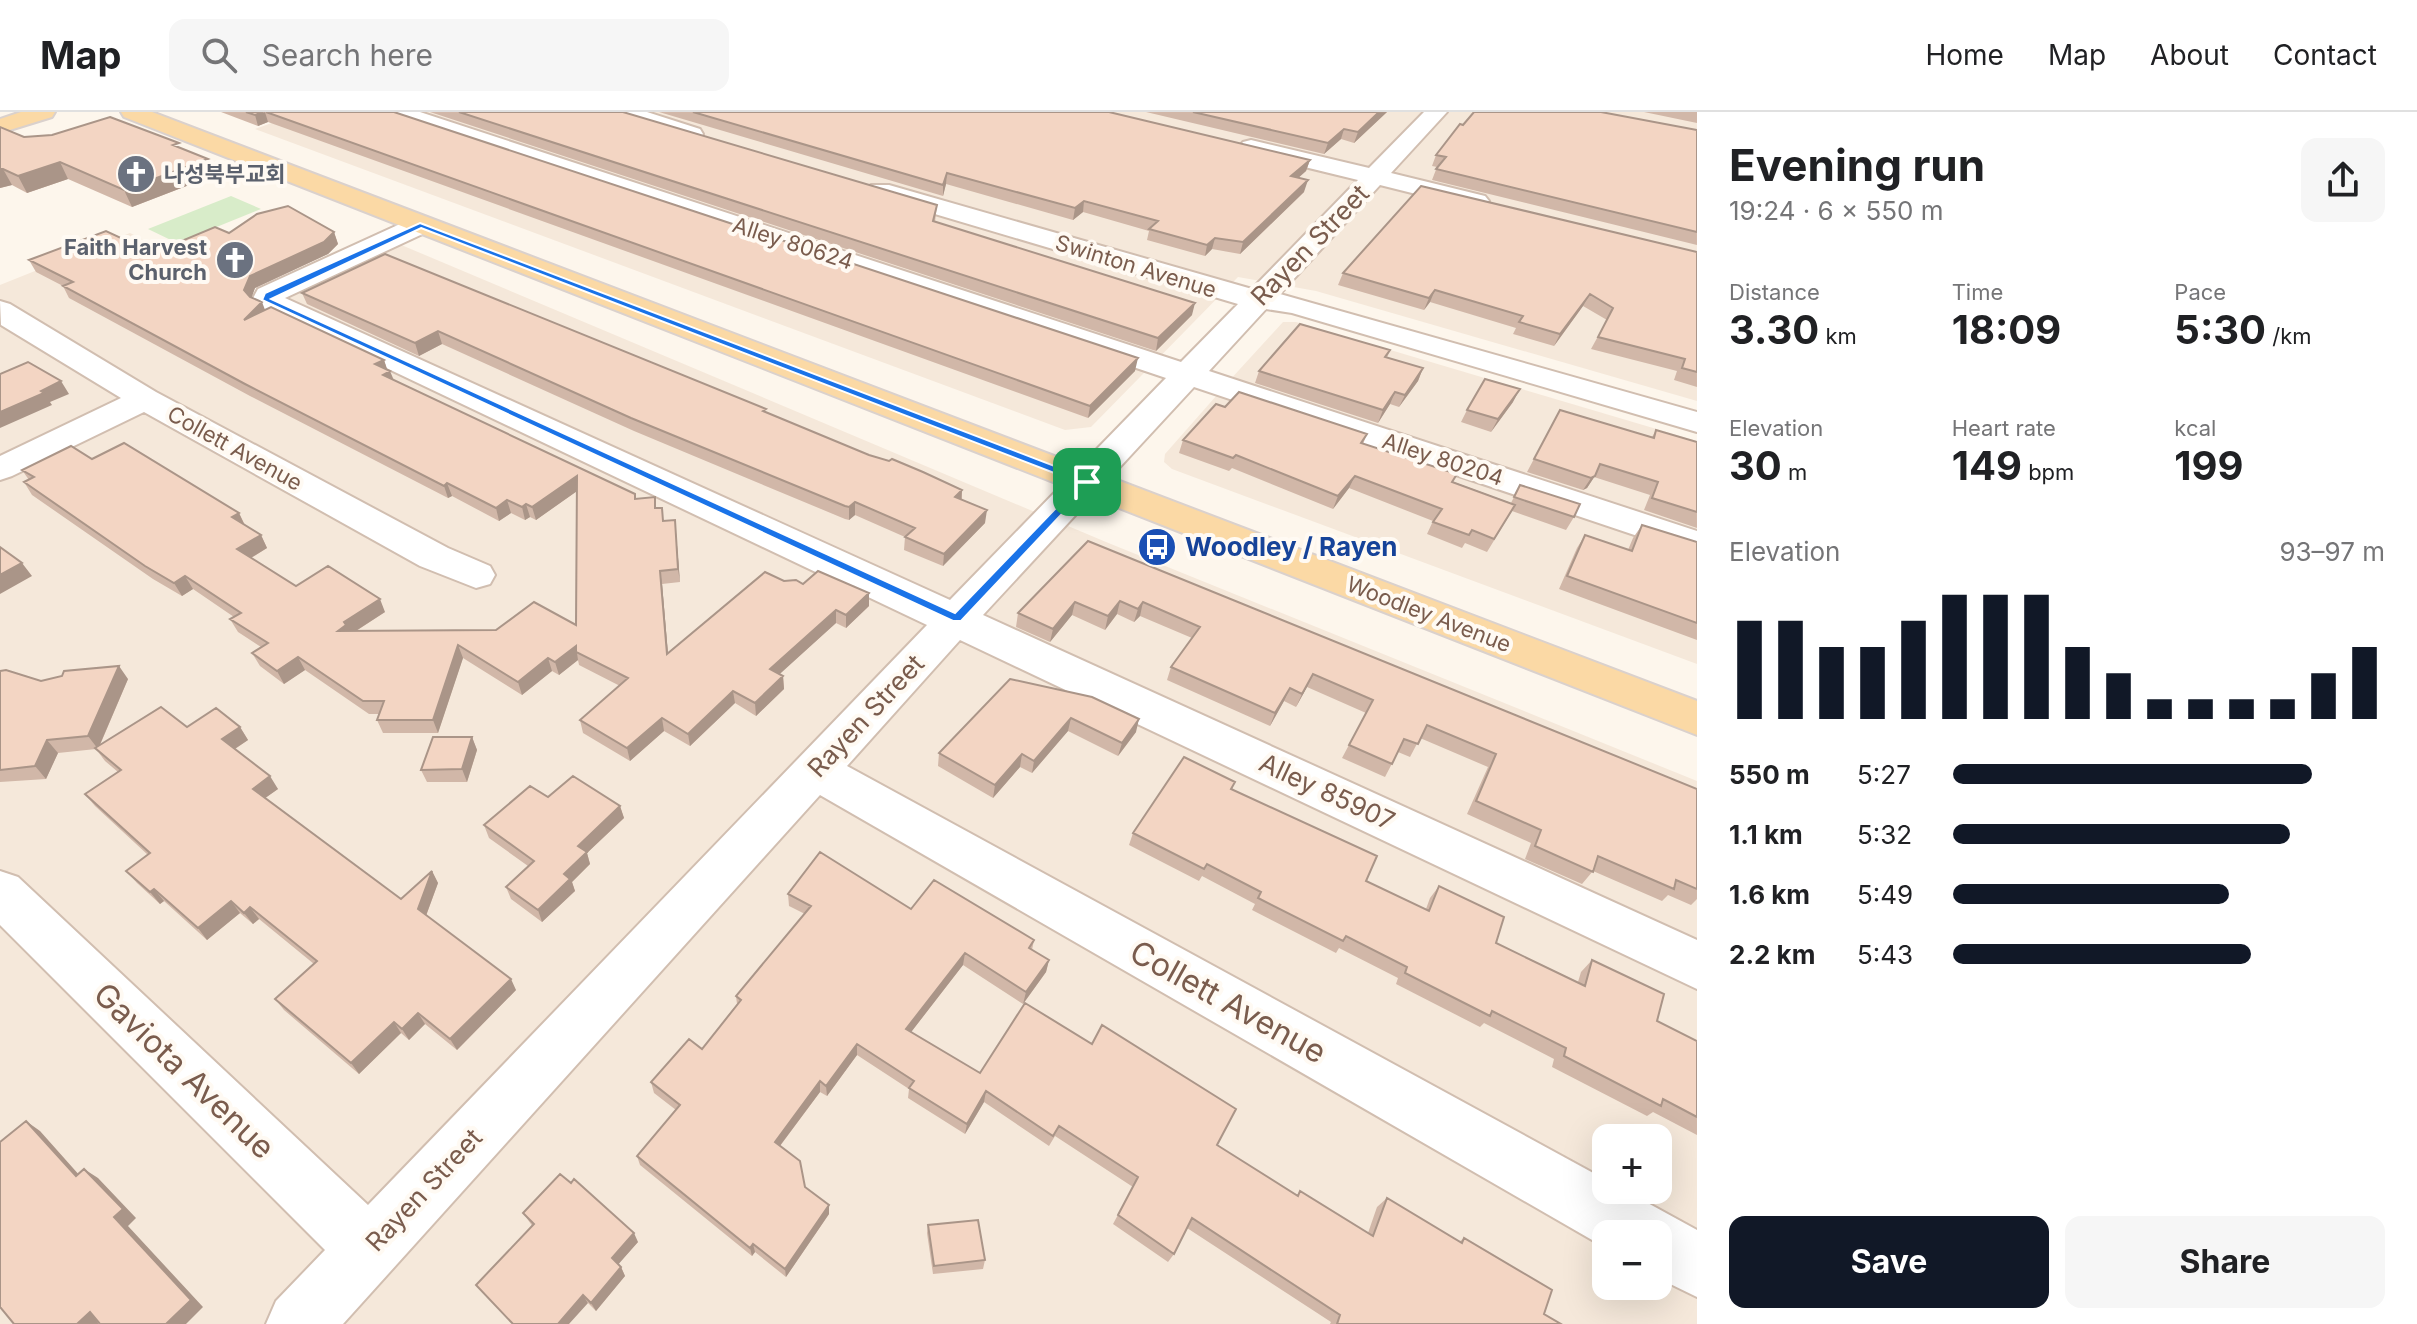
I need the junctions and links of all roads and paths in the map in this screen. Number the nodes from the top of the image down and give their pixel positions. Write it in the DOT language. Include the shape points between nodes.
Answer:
graph roads {
  1 [pos="44,112"];
  2 [pos="132,112"];
  3 [pos="398,112"];
  4 [pos="624,112"];
  5 [pos="1436,112"];
  6 [pos="0,126"];
  7 [pos="1227,141"];
  8 [pos="719,142"];
  9 [pos="1374,177"];
  10 [pos="853,182"];
  11 [pos="1500,207"];
  12 [pos="420,225"];
  13 [pos="1259,298"];
  14 [pos="0,310"];
  15 [pos="1188,375"];
  16 [pos="145,399"];
  17 [pos="1697,422"];
  18 [pos="0,469"];
  19 [pos="1087,482"];
  20 [pos="1697,544"];
  21 [pos="476,575"];
  22 [pos="957,618"];
  23 [pos="1697,719"];
  24 [pos="815,770"];
  25 [pos="0,892"];
  26 [pos="1697,965"];
  27 [pos="1617,1220"];
  28 [pos="369,1250"];
  29 [pos="1672,1251"];
  30 [pos="1697,1265"];
  31 [pos="299,1324"];
  1 -- 6 [label="main road"];
  2 -- 12 [label="main road, Woodley Avenue"];
  3 -- 15 [label="street, Alley 80624"];
  4 -- 8 [label="street"];
  5 -- 9 [label="street, Rayen Street"];
  7 -- 9 [label="street"];
  9 -- 11 [label="street"];
  9 -- 13 [label="street, Rayen Street"];
  10 -- 13 [label="street, Swinton Avenue"];
  12 -- 19 [label="main road, Woodley Avenue"];
  12 -- 22 [label="street, Alley 85907" via="266,300"];
  13 -- 15 [label="street, Rayen Street"];
  13 -- 17 [label="street, Swinton Avenue"];
  14 -- 16 [label="street, Collett Avenue"];
  15 -- 19 [label="street, Rayen Street"];
  15 -- 20 [label="street, Alley 80204"];
  16 -- 18 [label="street"];
  16 -- 21 [label="street, Collett Avenue"];
  19 -- 22 [label="street, Rayen Street"];
  19 -- 23 [label="main road, Woodley Avenue"];
  22 -- 24 [label="street, Rayen Street"];
  22 -- 26 [label="street, Alley 85907"];
  24 -- 27 [label="street, Collett Avenue"];
  24 -- 28 [label="street, Rayen Street"];
  25 -- 28 [label="street, Gaviota Avenue"];
  28 -- 31 [label="street, Rayen Street"];
  29 -- 30 [label="street"];
}
